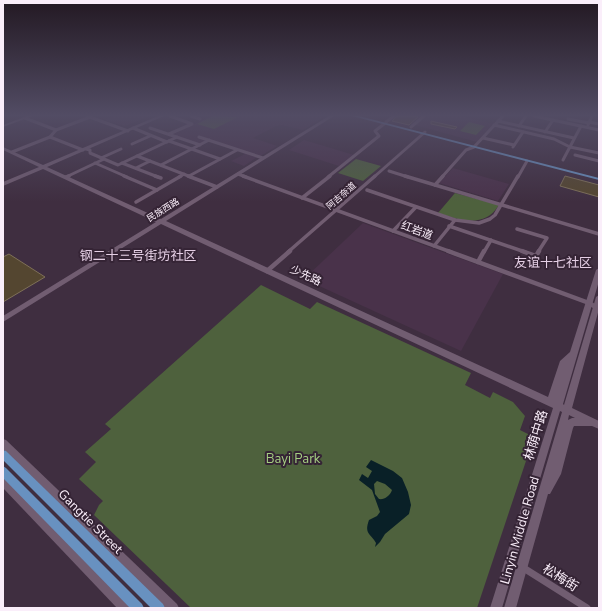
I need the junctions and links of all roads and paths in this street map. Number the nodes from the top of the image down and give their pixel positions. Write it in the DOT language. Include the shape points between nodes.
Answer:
graph roads {
  1 [pos="31,145"];
  2 [pos="71,145"];
  3 [pos="95,145"];
  4 [pos="161,145"];
  5 [pos="179,145"];
  6 [pos="200,145"];
  7 [pos="222,145"];
  8 [pos="285,145"];
  9 [pos="368,145"];
  10 [pos="411,145"];
  11 [pos="469,145"];
  12 [pos="564,145"];
  13 [pos="475,146"];
  14 [pos="570,147"];
  15 [pos="3,148"];
  16 [pos="84,149"];
  17 [pos="120,149"];
  18 [pos="192,149"];
  19 [pos="237,150"];
  20 [pos="12,152"];
  21 [pos="599,153"];
  22 [pos="575,155"];
  23 [pos="137,156"];
  24 [pos="103,158"];
  25 [pos="263,158"];
  26 [pos="220,159"];
  27 [pos="563,160"];
  28 [pos="150,161"];
  29 [pos="527,161"];
  30 [pos="599,161"];
  31 [pos="95,163"];
  32 [pos="122,163"];
  33 [pos="161,165"];
  34 [pos="44,167"];
  35 [pos="136,168"];
  36 [pos="560,168"];
  37 [pos="389,171"];
  38 [pos="184,174"];
  39 [pos="238,174"];
  40 [pos="189,176"];
  41 [pos="66,177"];
  42 [pos="599,177"];
  43 [pos="161,178"];
  44 [pos="3,184"];
  45 [pos="435,185"];
  46 [pos="217,187"];
  47 [pos="157,190"];
  48 [pos="367,190"];
  49 [pos="302,198"];
  50 [pos="136,202"];
  51 [pos="502,205"];
  52 [pos="416,207"];
  53 [pos="336,210"];
  54 [pos="455,220"];
  55 [pos="161,221"];
  56 [pos="450,226"];
  57 [pos="517,229"];
  58 [pos="393,231"];
  59 [pos="599,234"];
  60 [pos="491,240"];
  61 [pos="434,246"];
  62 [pos="478,262"];
  63 [pos="268,270"];
  64 [pos="599,270"];
  65 [pos="599,297"];
  66 [pos="595,306"];
  67 [pos="4,318"];
  68 [pos="554,404"];
  69 [pos="567,410"];
  70 [pos="598,424"];
  71 [pos="3,443"];
  72 [pos="3,454"];
  73 [pos="3,471"];
  74 [pos="3,481"];
  75 [pos="543,492"];
  76 [pos="522,567"];
  77 [pos="126,608"];
  78 [pos="138,608"];
  79 [pos="159,608"];
  80 [pos="173,608"];
  81 [pos="496,608"];
  82 [pos="510,608"];
  83 [pos="587,608"];
  1 -- 20 [label="street"];
  2 -- 16 [label="street"];
  3 -- 16 [label="main road"];
  4 -- 23 [label="street"];
  5 -- 18 [label="street"];
  6 -- 18 [label="street"];
  7 -- 19 [label="street"];
  8 -- 25 [label="main road, 民族西路"];
  9 -- 49 [label="street"];
  10 -- 53 [label="street, 阿吉奈道"];
  11 -- 13 [label="main road"];
  12 -- 14 [label="street"];
  13 -- 29 [label="main road"];
  13 -- 36 [label="main road"];
  13 -- 45 [label="street" via="466,150"];
  14 -- 21 [label="street"];
  14 -- 27 [label="street"];
  15 -- 20 [label="main road, 少先路"];
  16 -- 24 [label="street"];
  16 -- 34 [label="main road"];
  17 -- 24 [label="street"];
  18 -- 26 [label="street"];
  18 -- 33 [label="street"];
  19 -- 25 [label="street"];
  19 -- 26 [label="street"];
  20 -- 34 [label="main road, 少先路"];
  22 -- 30 [label="street"];
  23 -- 28 [label="street"];
  23 -- 32 [label="street"];
  24 -- 31 [label="street"];
  24 -- 32 [label="street" via="118,165"];
  25 -- 39 [label="main road, 民族西路"];
  26 -- 40 [label="street"];
  28 -- 33 [label="street"];
  28 -- 35 [label="street"];
  29 -- 36 [label="main road"];
  29 -- 51 [label="street"];
  31 -- 41 [label="street"];
  31 -- 47 [label="street"];
  32 -- 35 [label="street"];
  33 -- 38 [label="street"];
  34 -- 41 [label="main road, 少先路"];
  34 -- 44 [label="main road"];
  35 -- 43 [label="street"];
  36 -- 42 [label="main road" via="572,174"];
  37 -- 45 [label="street"];
  38 -- 40 [label="street"];
  38 -- 47 [label="street"];
  39 -- 46 [label="main road, 民族西路"];
  39 -- 49 [label="street, 红岩道"];
  40 -- 46 [label="street"];
  41 -- 55 [label="main road, 少先路"];
  45 -- 51 [label="street"];
  46 -- 55 [label="main road, 民族西路"];
  47 -- 50 [label="street"];
  48 -- 52 [label="street"];
  49 -- 53 [label="street, 红岩道"];
  51 -- 54 [label="street" via="490,219 479,223"];
  51 -- 59 [label="street"];
  52 -- 54 [label="street"];
  52 -- 58 [label="street"];
  53 -- 58 [label="street, 红岩道"];
  53 -- 63 [label="street, 阿吉奈道"];
  54 -- 56 [label="street"];
  55 -- 63 [label="main road, 少先路"];
  55 -- 67 [label="main road, 民族西路"];
  56 -- 60 [label="street"];
  56 -- 61 [label="street"];
  57 -- 60 [label="street" via="547,238 536,256"];
  58 -- 61 [label="street, 红岩道"];
  60 -- 62 [label="street"];
  61 -- 62 [label="street, 红岩道"];
  62 -- 66 [label="street, 红岩道"];
  63 -- 68 [label="main road, 少先路"];
  64 -- 66 [label="main road, 林荫中路"];
  65 -- 66 [label="main road, Linyin Middle Road"];
  66 -- 68 [label="main road, 林荫中路"];
  66 -- 69 [label="main road, Linyin Middle Road"];
  68 -- 69 [label="main road, 少先路"];
  68 -- 81 [label="main road, 林荫中路"];
  69 -- 70 [label="main road, 少先路"];
  69 -- 75 [label="main road, Linyin Middle Road"];
  70 -- 75 [label="main road" via="572,422 556,474"];
  71 -- 80 [label="main road"];
  72 -- 79 [label="main road, Gangtie Street"];
  73 -- 78 [label="main road"];
  74 -- 77 [label="main road"];
  75 -- 76 [label="main road, Linyin Middle Road"];
  76 -- 82 [label="main road, Linyin Middle Road"];
  76 -- 83 [label="street, 松梅街"];
}
